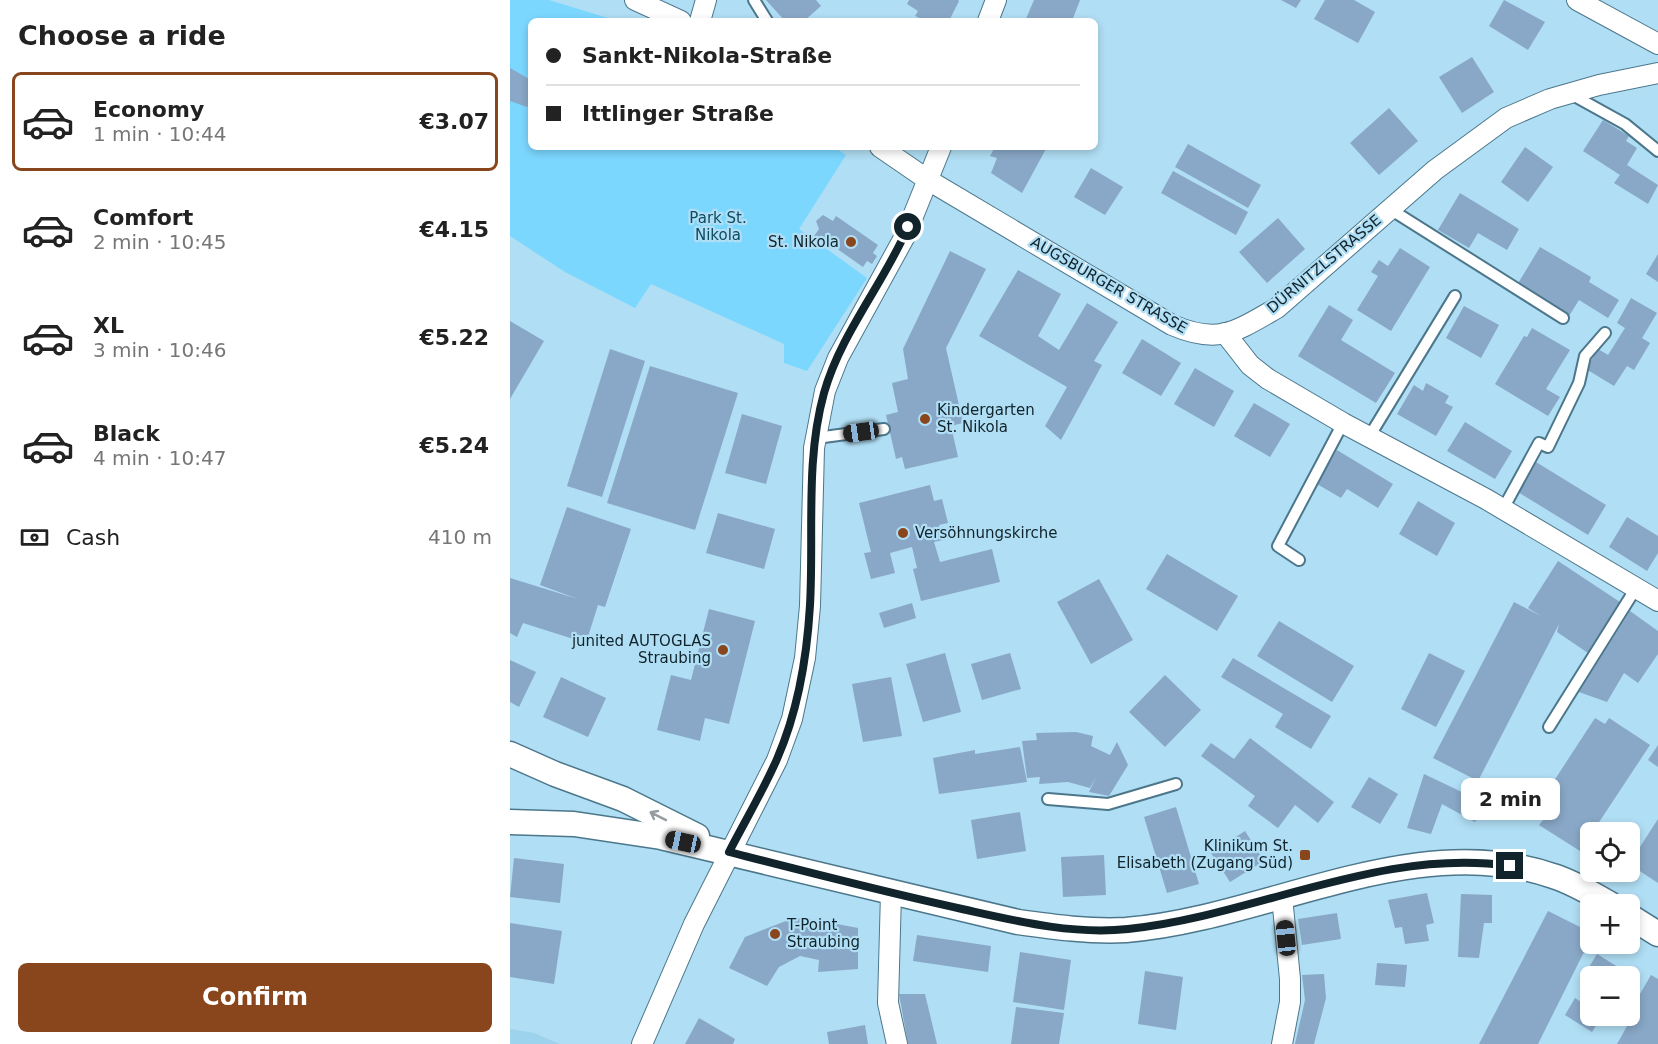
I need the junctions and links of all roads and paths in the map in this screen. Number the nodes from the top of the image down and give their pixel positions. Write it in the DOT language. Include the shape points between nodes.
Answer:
graph roads {
  1 [pos="635,0"];
  2 [pos="706,0"];
  3 [pos="754,0"];
  4 [pos="996,0"];
  5 [pos="1577,0"];
  6 [pos="674,18"];
  7 [pos="701,18"];
  8 [pos="765,18"];
  9 [pos="989,18"];
  10 [pos="1658,44"];
  11 [pos="1658,73"];
  12 [pos="1569,93"];
  13 [pos="884,150"];
  14 [pos="940,150"];
  15 [pos="1658,151"];
  16 [pos="928,180"];
  17 [pos="1390,209"];
  18 [pos="1455,296"];
  19 [pos="1563,318"];
  20 [pos="1225,333"];
  21 [pos="1605,333"];
  22 [pos="1343,423"];
  23 [pos="884,429"];
  24 [pos="1369,437"];
  25 [pos="816,438"];
  26 [pos="1503,509"];
  27 [pos="1299,560"];
  28 [pos="1636,588"];
  29 [pos="1658,601"];
  30 [pos="1549,727"];
  31 [pos="510,754"];
  32 [pos="1176,784"];
  33 [pos="1048,799"];
  34 [pos="510,822"];
  35 [pos="729,852"];
  36 [pos="891,893"];
  37 [pos="1590,894"];
  38 [pos="1282,897"];
  39 [pos="1640,923"];
  40 [pos="1658,934"];
  41 [pos="642,1044"];
  42 [pos="897,1044"];
  43 [pos="1282,1044"];
  1 -- 6 [label="street"];
  2 -- 7 [label="street"];
  3 -- 8 [label="lane"];
  4 -- 9 [label="street"];
  5 -- 10 [label="street"];
  11 -- 12 [label="street, DÜRNITZLSTRASSE"];
  12 -- 15 [label="lane" via="1625,124"];
  12 -- 17 [label="street, DÜRNITZLSTRASSE" via="1506,118 1452,156"];
  13 -- 16 [label="street, AUGSBURGER STRASSE"];
  14 -- 16 [label="street"];
  16 -- 20 [label="street, AUGSBURGER STRASSE" via="1172,325 1199,336"];
  16 -- 25 [label="street" via="905,236 838,358 825,391"];
  17 -- 19 [label="lane, DÜRNITZLSTRASSE"];
  17 -- 20 [label="street, DÜRNITZLSTRASSE" via="1277,308"];
  18 -- 24 [label="lane"];
  20 -- 22 [label="street" via="1250,365 1268,379"];
  21 -- 26 [label="lane" via="1585,356 1580,383 1548,447 1539,443"];
  22 -- 24 [label="street"];
  22 -- 27 [label="lane" via="1278,546"];
  23 -- 25 [label="lane"];
  24 -- 26 [label="street"];
  25 -- 35 [label="street" via="805,658 792,719 777,760"];
  26 -- 28 [label="street"];
  28 -- 29 [label="street"];
  28 -- 30 [label="lane"];
  35 -- 31 [label="street, one-way" via="624,799"];
  32 -- 33 [label="lane" via="1108,804"];
  34 -- 35 [label="street" via="574,824"];
  35 -- 36 [label="street"];
  35 -- 41 [label="street"];
  36 -- 38 [label="street" via="1018,922 1077,930 1127,930"];
  36 -- 42 [label="street" via="888,1003"];
  37 -- 38 [label="street" via="1527,868 1477,861 1416,866"];
  38 -- 43 [label="street" via="1290,979"];
  39 -- 40 [label="street"];
}
